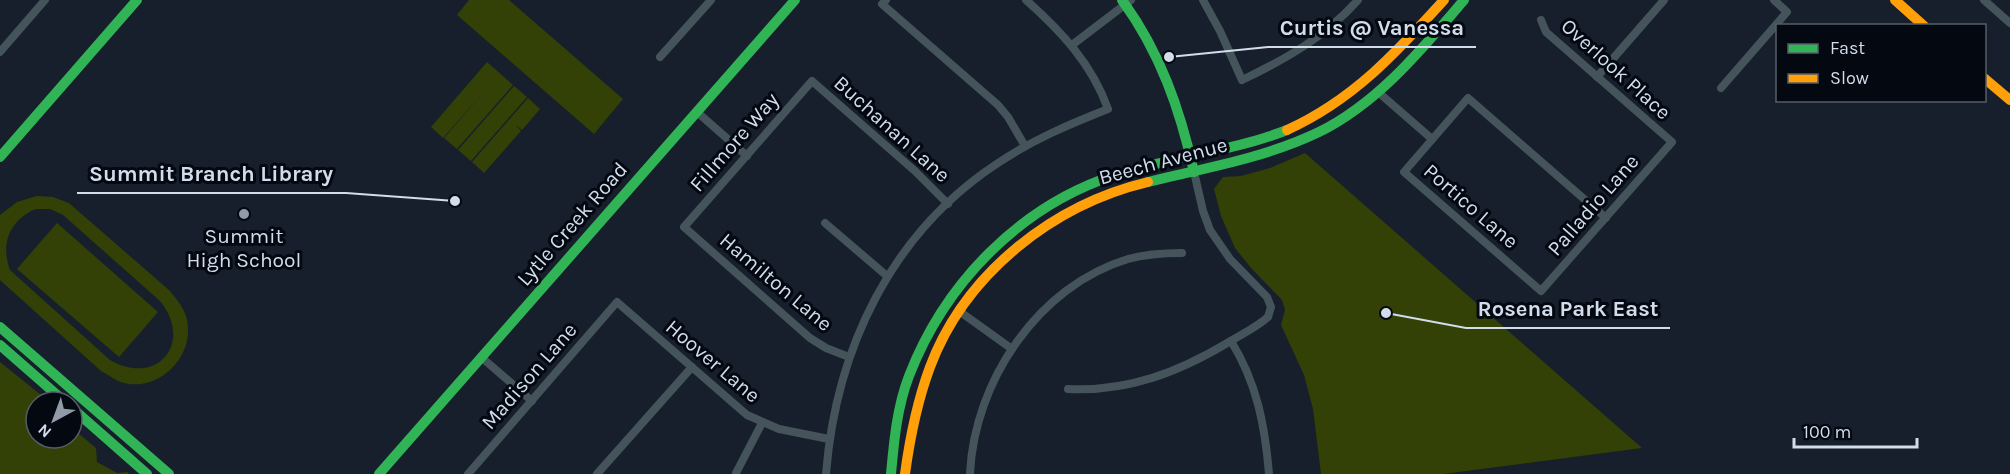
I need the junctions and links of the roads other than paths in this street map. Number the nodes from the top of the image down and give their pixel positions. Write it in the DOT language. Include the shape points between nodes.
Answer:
graph roads {
  1 [pos="45,0"];
  2 [pos="137,0"];
  3 [pos="711,0"];
  4 [pos="795,0"];
  5 [pos="1026,0"];
  6 [pos="1203,0"];
  7 [pos="1358,0"];
  8 [pos="1444,0"];
  9 [pos="1464,0"];
  10 [pos="1664,0"];
  11 [pos="1774,0"];
  12 [pos="1895,0"];
  13 [pos="1984,0"];
  14 [pos="1126,1"];
  15 [pos="884,2"];
  16 [pos="1541,20"];
  17 [pos="2010,23"];
  18 [pos="1777,24"];
  19 [pos="1922,24"];
  20 [pos="1776,25"];
  21 [pos="1072,45"];
  22 [pos="0,52"];
  23 [pos="660,57"];
  24 [pos="1597,77"];
  25 [pos="1986,80"];
  26 [pos="812,81"];
  27 [pos="1721,88"];
  28 [pos="1378,92"];
  29 [pos="2010,100"];
  30 [pos="697,112"];
  31 [pos="1432,139"];
  32 [pos="1672,142"];
  33 [pos="1025,146"];
  34 [pos="747,156"];
  35 [pos="1191,156"];
  36 [pos="0,157"];
  37 [pos="1194,172"];
  38 [pos="948,204"];
  39 [pos="1606,218"];
  40 [pos="825,223"];
  41 [pos="684,227"];
  42 [pos="1182,253"];
  43 [pos="888,276"];
  44 [pos="1541,291"];
  45 [pos="617,302"];
  46 [pos="958,311"];
  47 [pos="0,327"];
  48 [pos="1231,340"];
  49 [pos="0,345"];
  50 [pos="1012,349"];
  51 [pos="482,357"];
  52 [pos="849,357"];
  53 [pos="692,367"];
  54 [pos="1068,389"];
  55 [pos="51,390"];
  56 [pos="532,401"];
  57 [pos="84,419"];
  58 [pos="762,423"];
  59 [pos="829,439"];
  60 [pos="736,473"];
  61 [pos="147,474"];
  62 [pos="169,474"];
  63 [pos="379,474"];
  64 [pos="468,474"];
  65 [pos="597,474"];
  66 [pos="826,474"];
  67 [pos="891,474"];
  68 [pos="905,474"];
  69 [pos="970,474"];
  70 [pos="1269,474"];
  1 -- 22 [label="street"];
  2 -- 36 [label="main road"];
  3 -- 23 [label="street"];
  4 -- 30 [label="main road, Lytle Creek Road"];
  5 -- 21 [label="street"];
  6 -- 7 [label="street" via="1242,80 1310,43"];
  8 -- 35 [label="main road, Beech Avenue" via="1381,69 1342,101 1270,136"];
  9 -- 28 [label="main road, Beech Avenue"];
  10 -- 24 [label="street"];
  11 -- 18 [label="street" via="1787,12"];
  12 -- 19 [label="main road"];
  13 -- 17 [label="street"];
  14 -- 21 [label="street"];
  14 -- 35 [label="main road" via="1164,68"];
  15 -- 33 [label="street" via="993,100"];
  16 -- 24 [label="street, Overlook Place" via="1546,32"];
  20 -- 27 [label="street"];
  21 -- 33 [label="street" via="1090,71 1108,110"];
  24 -- 32 [label="street, Overlook Place"];
  25 -- 29 [label="main road"];
  26 -- 34 [label="street, Fillmore Way"];
  26 -- 38 [label="street, Buchanan Lane"];
  28 -- 31 [label="street"];
  28 -- 37 [label="main road, Beech Avenue" via="1323,129 1290,145"];
  30 -- 34 [label="street"];
  30 -- 51 [label="main road, Lytle Creek Road"];
  31 -- 39 [label="street" via="1468,98"];
  31 -- 44 [label="street, Portico Lane" via="1404,172"];
  32 -- 39 [label="street, Palladio Lane"];
  33 -- 38 [label="street" via="979,176"];
  34 -- 41 [label="street, Fillmore Way"];
  35 -- 37 [label="main road"];
  35 -- 67 [label="main road, Beech Avenue" via="1078,189 1033,215 978,262 946,303 914,362 896,426"];
  37 -- 46 [label="main road, Beech Avenue" via="1117,190 1066,213 1024,240"];
  37 -- 48 [label="street" via="1210,230 1270,303 1266,319"];
  38 -- 43 [label="street"];
  39 -- 44 [label="street, Palladio Lane"];
  40 -- 43 [label="street"];
  41 -- 52 [label="street, Hamilton Lane" via="810,338"];
  42 -- 50 [label="street" via="1144,255 1098,272 1049,306"];
  43 -- 52 [label="street" via="865,316"];
  45 -- 53 [label="street, Hoover Lane"];
  45 -- 56 [label="street, Madison Lane"];
  46 -- 50 [label="street"];
  46 -- 68 [label="main road, Beech Avenue" via="927,370 917,400"];
  47 -- 62 [label="main road"];
  48 -- 54 [label="street" via="1182,368 1145,381"];
  48 -- 70 [label="street" via="1258,400"];
  49 -- 55 [label="main road"];
  50 -- 69 [label="street" via="984,405"];
  51 -- 56 [label="street"];
  51 -- 63 [label="main road, Lytle Creek Road"];
  52 -- 59 [label="street"];
  53 -- 58 [label="street, Hoover Lane"];
  53 -- 65 [label="street"];
  56 -- 64 [label="street, Madison Lane"];
  57 -- 61 [label="main road"];
  58 -- 59 [label="street, Hoover Lane"];
  58 -- 60 [label="street"];
  59 -- 66 [label="street"];
}
